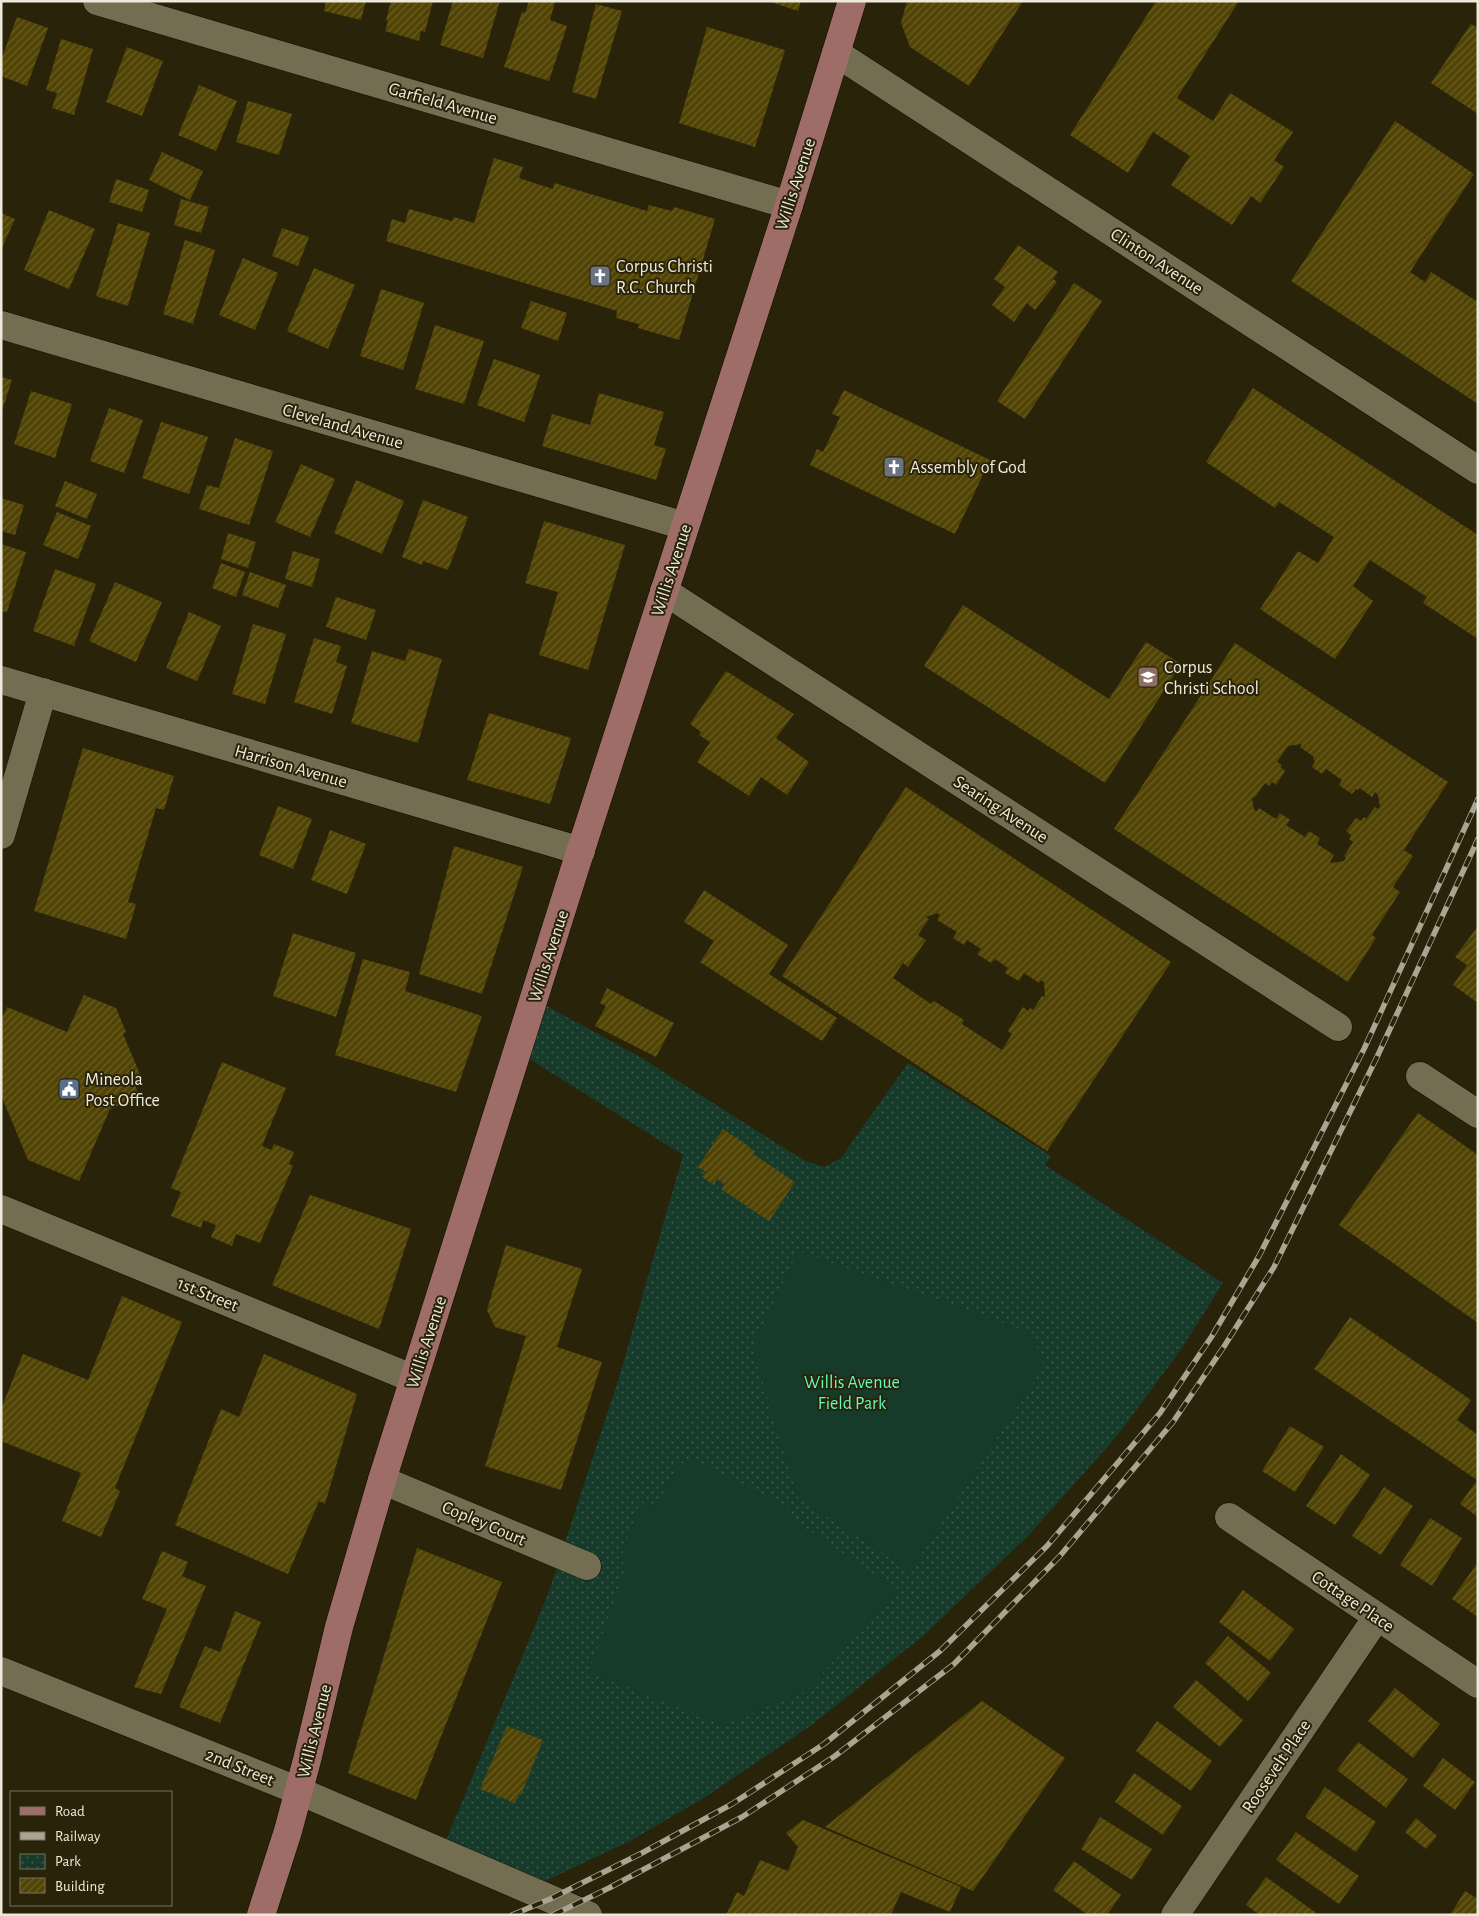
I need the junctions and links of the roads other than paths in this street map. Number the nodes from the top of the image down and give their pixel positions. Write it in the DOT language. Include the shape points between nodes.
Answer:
graph roads {
  1 [pos="97,1"];
  2 [pos="852,1"];
  3 [pos="836,52"];
  4 [pos="789,205"];
  5 [pos="1,325"];
  6 [pos="1478,470"];
  7 [pos="685,526"];
  8 [pos="664,591"];
  9 [pos="1,680"];
  10 [pos="43,692"];
  11 [pos="1,835"];
  12 [pos="581,851"];
  13 [pos="1338,1027"];
  14 [pos="1420,1076"];
  15 [pos="1478,1114"];
  16 [pos="1,1209"];
  17 [pos="414,1379"];
  18 [pos="382,1480"];
  19 [pos="1229,1518"];
  20 [pos="587,1566"];
  21 [pos="1377,1617"];
  22 [pos="1,1671"];
  23 [pos="1478,1684"];
  24 [pos="299,1791"];
  25 [pos="261,1915"];
  26 [pos="588,1915"];
  27 [pos="1175,1915"];
  1 -- 4 [label="street, Garfield Avenue"];
  2 -- 3 [label="main road, Willis Avenue"];
  3 -- 4 [label="main road, Willis Avenue"];
  3 -- 6 [label="street, Clinton Avenue"];
  4 -- 7 [label="main road, Willis Avenue"];
  5 -- 7 [label="street, Cleveland Avenue"];
  7 -- 8 [label="main road, Willis Avenue"];
  8 -- 12 [label="main road, Willis Avenue"];
  8 -- 13 [label="street, Searing Avenue"];
  9 -- 10 [label="street, Harrison Avenue"];
  10 -- 11 [label="street"];
  10 -- 12 [label="street, Harrison Avenue"];
  12 -- 17 [label="main road, Willis Avenue"];
  14 -- 15 [label="street"];
  16 -- 17 [label="street, 1st Street"];
  17 -- 18 [label="main road, Willis Avenue"];
  18 -- 20 [label="street, Copley Court"];
  18 -- 24 [label="main road, Willis Avenue" via="338,1627"];
  19 -- 21 [label="street, Cottage Place"];
  21 -- 23 [label="street, Cottage Place"];
  21 -- 27 [label="street, Roosevelt Place"];
  22 -- 24 [label="street, 2nd Street"];
  24 -- 25 [label="main road, Willis Avenue"];
  24 -- 26 [label="street, 2nd Street"];
}
